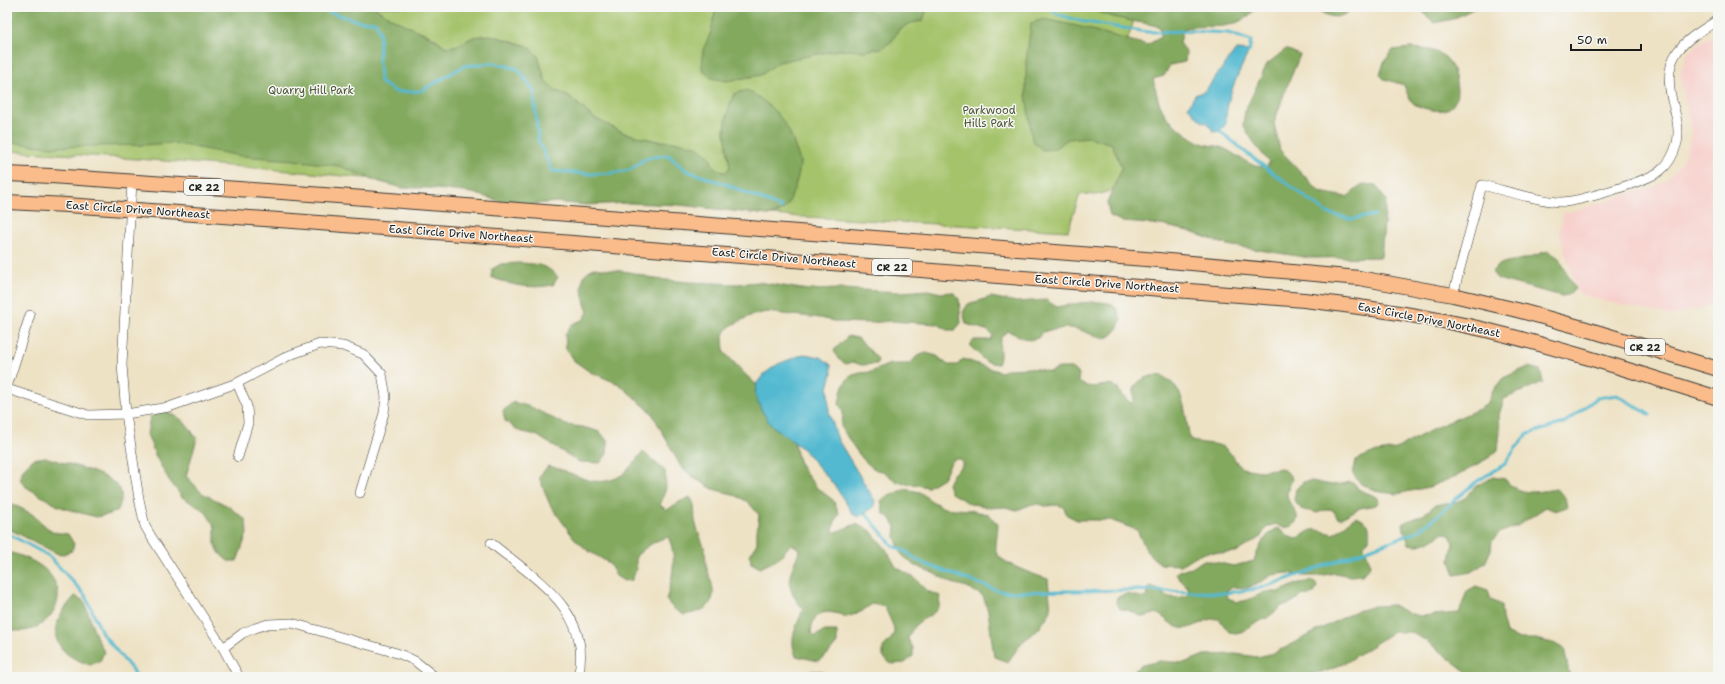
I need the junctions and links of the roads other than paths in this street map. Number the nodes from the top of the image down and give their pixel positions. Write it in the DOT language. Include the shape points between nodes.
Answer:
graph roads {
  1 [pos="1718,20"];
  2 [pos="7,174"];
  3 [pos="132,182"];
  4 [pos="7,202"];
  5 [pos="130,209"];
  6 [pos="1453,295"];
  7 [pos="30,315"];
  8 [pos="1718,370"];
  9 [pos="237,383"];
  10 [pos="7,388"];
  11 [pos="1718,398"];
  12 [pos="126,414"];
  13 [pos="238,457"];
  14 [pos="360,493"];
  15 [pos="491,543"];
  16 [pos="223,648"];
  17 [pos="239,677"];
  18 [pos="435,677"];
  19 [pos="578,677"];
  1 -- 6 [label="street" via="1684,44 1673,58 1670,77 1677,121 1677,141 1672,158 1666,166 1646,178 1574,201 1540,199 1482,185"];
  2 -- 3 [label="main road, CR 22"];
  3 -- 5 [label="street"];
  3 -- 6 [label="main road, CR 22" via="1312,273 1359,278"];
  4 -- 5 [label="main road, East Circle Drive Northeast / CR 22"];
  5 -- 11 [label="main road, East Circle Drive Northeast / CR 22" via="1139,286 1376,308 1514,337"];
  5 -- 12 [label="street" via="122,365"];
  6 -- 8 [label="main road, CR 22" via="1555,320"];
  7 -- 10 [label="street"];
  9 -- 12 [label="street" via="169,407"];
  9 -- 13 [label="street" via="247,406 248,423"];
  9 -- 14 [label="street" via="290,355 320,344 343,346 363,354 382,374 386,397 384,413"];
  10 -- 12 [label="street" via="88,415"];
  12 -- 16 [label="street" via="145,526"];
  15 -- 19 [label="street" via="551,591 568,613 579,638 581,652"];
  16 -- 17 [label="street"];
  16 -- 18 [label="street" via="243,633 255,628 268,624 292,623 400,654 415,661"];
}
